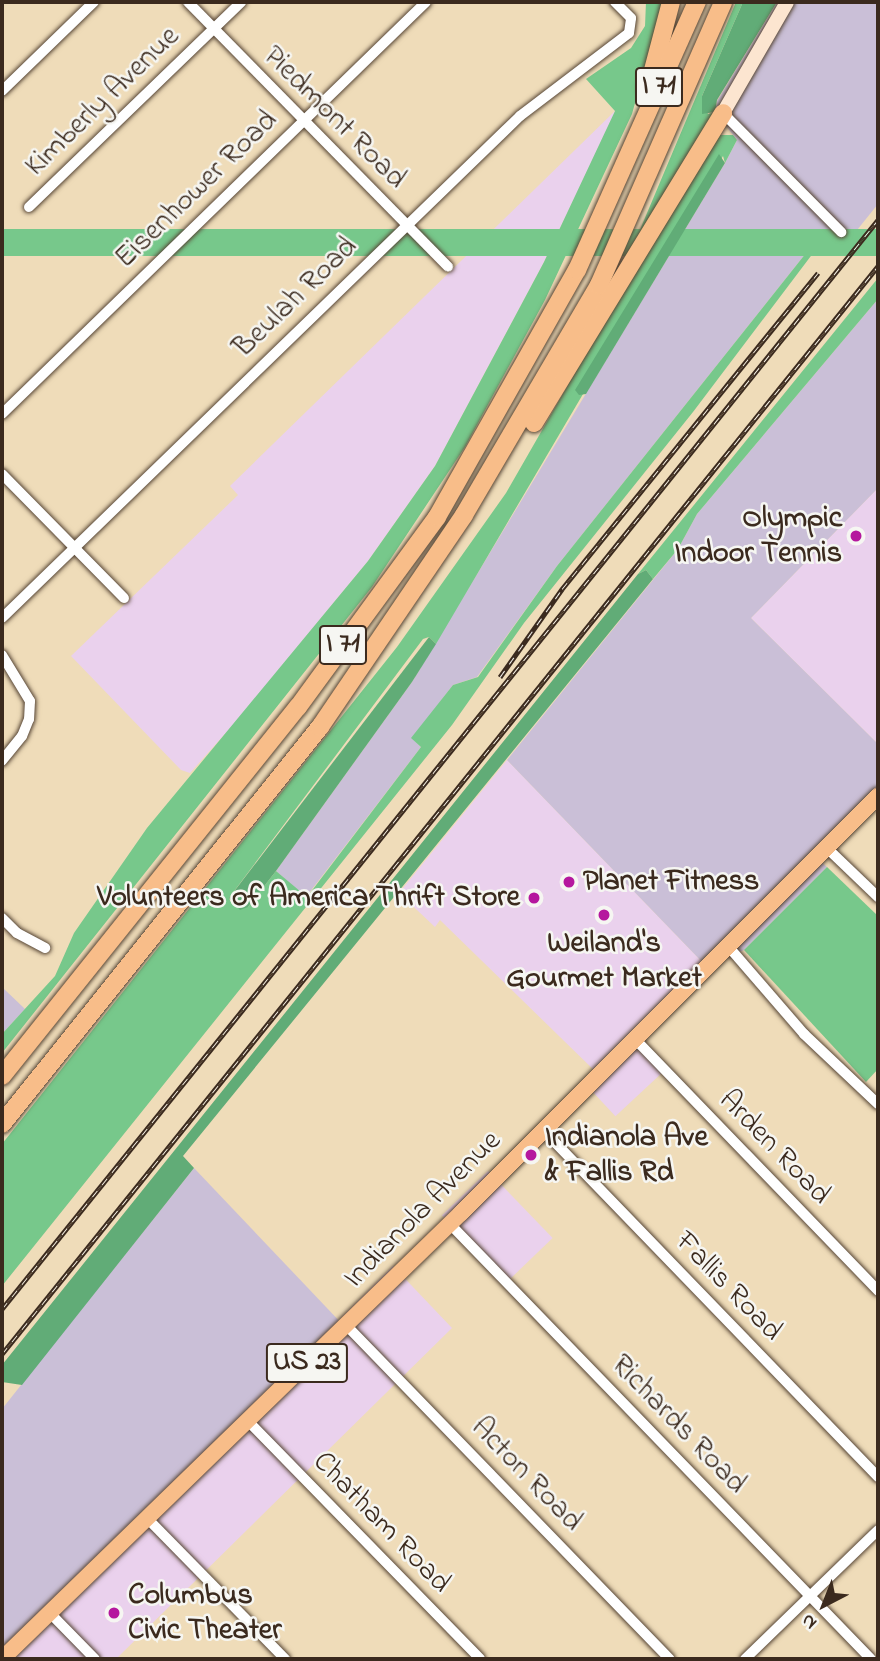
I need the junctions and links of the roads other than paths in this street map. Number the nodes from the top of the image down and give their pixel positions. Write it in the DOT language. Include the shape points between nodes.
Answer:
graph roads {
  1 [pos="94,2"];
  2 [pos="188,2"];
  3 [pos="241,2"];
  4 [pos="426,2"];
  5 [pos="615,2"];
  6 [pos="671,2"];
  7 [pos="697,2"];
  8 [pos="723,2"];
  9 [pos="787,2"];
  10 [pos="213,29"];
  11 [pos="2,91"];
  12 [pos="723,113"];
  13 [pos="302,122"];
  14 [pos="621,172"];
  15 [pos="29,207"];
  16 [pos="406,225"];
  17 [pos="841,232"];
  18 [pos="447,267"];
  19 [pos="2,414"];
  20 [pos="2,474"];
  21 [pos="464,515"];
  22 [pos="75,548"];
  23 [pos="124,598"];
  24 [pos="2,618"];
  25 [pos="2,655"];
  26 [pos="2,761"];
  27 [pos="878,796"];
  28 [pos="827,848"];
  29 [pos="878,897"];
  30 [pos="2,918"];
  31 [pos="728,946"];
  32 [pos="45,948"];
  33 [pos="635,1039"];
  34 [pos="2,1076"];
  35 [pos="878,1104"];
  36 [pos="2,1124"];
  37 [pos="544,1131"];
  38 [pos="450,1224"];
  39 [pos="878,1291"];
  40 [pos="346,1325"];
  41 [pos="248,1421"];
  42 [pos="878,1478"];
  43 [pos="147,1518"];
  44 [pos="878,1530"];
  45 [pos="810,1596"];
  46 [pos="48,1612"];
  47 [pos="2,1659"];
  48 [pos="95,1659"];
  49 [pos="285,1659"];
  50 [pos="480,1659"];
  51 [pos="670,1659"];
  52 [pos="745,1659"];
  53 [pos="871,1659"];
  1 -- 11 [label="street"];
  2 -- 10 [label="street, Piedmont Road"];
  3 -- 10 [label="street, Kimberly Avenue"];
  4 -- 13 [label="street, Eisenhower Road"];
  5 -- 16 [label="street, Beulah Road" via="632,25 622,40 573,71 520,116"];
  6 -- 14 [label="highway"];
  7 -- 14 [label="highway, I 71"];
  8 -- 21 [label="highway, I 71" via="599,285"];
  9 -- 12 [label="street"];
  10 -- 13 [label="street, Piedmont Road"];
  10 -- 15 [label="street, Kimberly Avenue"];
  12 -- 17 [label="street"];
  12 -- 21 [label="highway" via="561,383 493,485"];
  13 -- 16 [label="street, Piedmont Road"];
  13 -- 19 [label="street, Eisenhower Road"];
  14 -- 34 [label="highway, I 71" via="577,270 437,516 298,707"];
  16 -- 18 [label="street, Piedmont Road"];
  16 -- 22 [label="street, Beulah Road"];
  20 -- 22 [label="street"];
  21 -- 36 [label="highway, I 71" via="320,727"];
  22 -- 23 [label="street"];
  22 -- 24 [label="street, Beulah Road"];
  25 -- 26 [label="street" via="30,701 22,736"];
  27 -- 28 [label="main road, Indianola Avenue / US 23"];
  28 -- 29 [label="street"];
  28 -- 31 [label="main road, Indianola Avenue / US 23"];
  30 -- 32 [label="street" via="17,933"];
  31 -- 33 [label="main road, Indianola Avenue / US 23"];
  31 -- 35 [label="street" via="804,1034"];
  33 -- 37 [label="main road, Indianola Avenue / US 23"];
  33 -- 39 [label="street, Arden Road"];
  37 -- 38 [label="main road, Indianola Avenue / US 23"];
  37 -- 42 [label="street, Fallis Road"];
  38 -- 40 [label="main road, Indianola Avenue / US 23"];
  38 -- 45 [label="street, Richards Road"];
  40 -- 41 [label="main road, Indianola Avenue / US 23"];
  40 -- 51 [label="street, Acton Road"];
  41 -- 43 [label="main road, Indianola Avenue / US 23"];
  41 -- 50 [label="street, Chatham Road"];
  43 -- 46 [label="main road, Indianola Avenue / US 23"];
  43 -- 49 [label="street"];
  44 -- 45 [label="street"];
  45 -- 52 [label="street"];
  45 -- 53 [label="street, Richards Road"];
  46 -- 47 [label="main road, Indianola Avenue / US 23"];
  46 -- 48 [label="street"];
}
